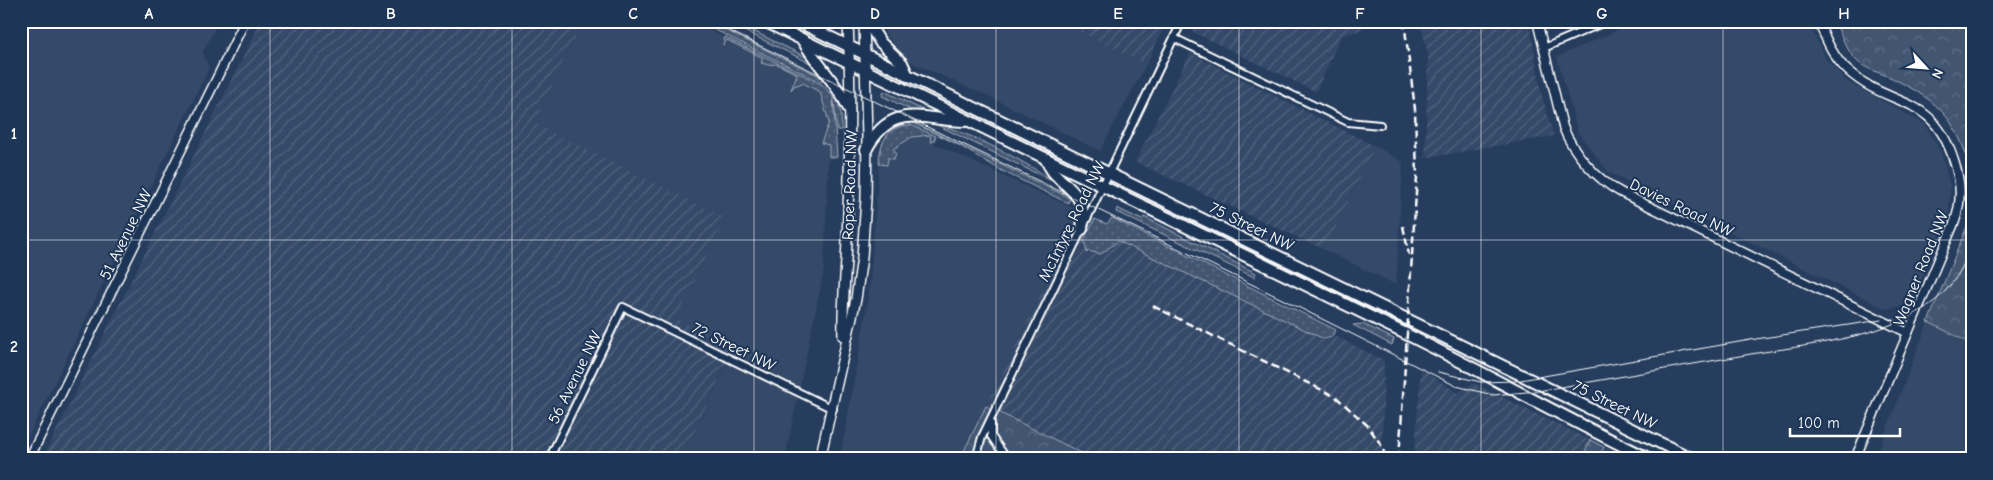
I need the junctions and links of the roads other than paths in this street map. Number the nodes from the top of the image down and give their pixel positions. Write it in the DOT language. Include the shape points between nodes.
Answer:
graph roads {
  1 [pos="245,21"];
  2 [pos="764,21"];
  3 [pos="797,21"];
  4 [pos="848,21"];
  5 [pos="866,21"];
  6 [pos="1182,21"];
  7 [pos="1537,21"];
  8 [pos="1607,21"];
  9 [pos="1818,21"];
  10 [pos="1174,38"];
  11 [pos="802,39"];
  12 [pos="848,45"];
  13 [pos="1544,48"];
  14 [pos="865,53"];
  15 [pos="849,62"];
  16 [pos="866,70"];
  17 [pos="908,76"];
  18 [pos="849,109"];
  19 [pos="970,121"];
  20 [pos="1380,125"];
  21 [pos="866,150"];
  22 [pos="1045,158"];
  23 [pos="1109,173"];
  24 [pos="1103,185"];
  25 [pos="1082,229"];
  26 [pos="623,307"];
  27 [pos="1908,333"];
  28 [pos="843,348"];
  29 [pos="833,409"];
  30 [pos="992,416"];
  31 [pos="1650,458"];
  32 [pos="29,459"];
  33 [pos="549,459"];
  34 [pos="820,459"];
  35 [pos="976,459"];
  36 [pos="1007,459"];
  37 [pos="1693,459"];
  38 [pos="1855,459"];
  1 -- 32 [label="street, 51 Avenue NW"];
  2 -- 11 [label="main road, 75 Street NW"];
  3 -- 12 [label="main road, 75 Street NW"];
  4 -- 12 [label="main road, Roper Road NW"];
  5 -- 14 [label="main road, Roper Road NW"];
  5 -- 17 [label="main road" via="880,42 902,63"];
  6 -- 10 [label="street, McIntyre Road NW"];
  7 -- 13 [label="street, Davies Road NW"];
  8 -- 13 [label="street"];
  9 -- 27 [label="street, Wagner Road NW" via="1830,47 1847,70 1931,118 1944,136 1958,174 1961,193 1958,215"];
  10 -- 20 [label="street" via="1348,122"];
  10 -- 23 [label="street, McIntyre Road NW"];
  11 -- 15 [label="main road, 75 Street NW"];
  11 -- 18 [label="main road" via="812,57 836,85"];
  12 -- 14 [label="main road, 75 Street NW"];
  12 -- 15 [label="main road, Roper Road NW"];
  13 -- 27 [label="street, Davies Road NW" via="1565,132 1593,171 1608,185"];
  14 -- 16 [label="main road, Roper Road NW"];
  14 -- 17 [label="main road, 75 Street NW"];
  15 -- 16 [label="main road, 75 Street NW"];
  15 -- 18 [label="main road, Roper Road NW"];
  16 -- 19 [label="main road, 75 Street NW"];
  16 -- 21 [label="main road, Roper Road NW"];
  17 -- 23 [label="main road, 75 Street NW"];
  18 -- 28 [label="main road, Roper Road NW"];
  19 -- 21 [label="main road" via="916,116 898,118 883,125"];
  19 -- 22 [label="main road, 75 Street NW"];
  21 -- 28 [label="main road, Roper Road NW" via="861,265"];
  22 -- 24 [label="main road, 75 Street NW"];
  22 -- 25 [label="main road" via="1054,174 1072,189 1081,202"];
  23 -- 24 [label="street, McIntyre Road NW"];
  23 -- 37 [label="main road, 75 Street NW"];
  24 -- 25 [label="street, McIntyre Road NW"];
  24 -- 31 [label="main road, 75 Street NW" via="1468,364 1563,417"];
  25 -- 30 [label="street, McIntyre Road NW"];
  26 -- 29 [label="street, 72 Street NW"];
  26 -- 33 [label="street, 56 Avenue NW"];
  27 -- 38 [label="street, Wagner Road NW"];
  28 -- 29 [label="main road, Roper Road NW"];
  29 -- 34 [label="main road, Roper Road NW"];
  30 -- 35 [label="street, McIntyre Road NW"];
  30 -- 36 [label="street" via="991,436"];
}
